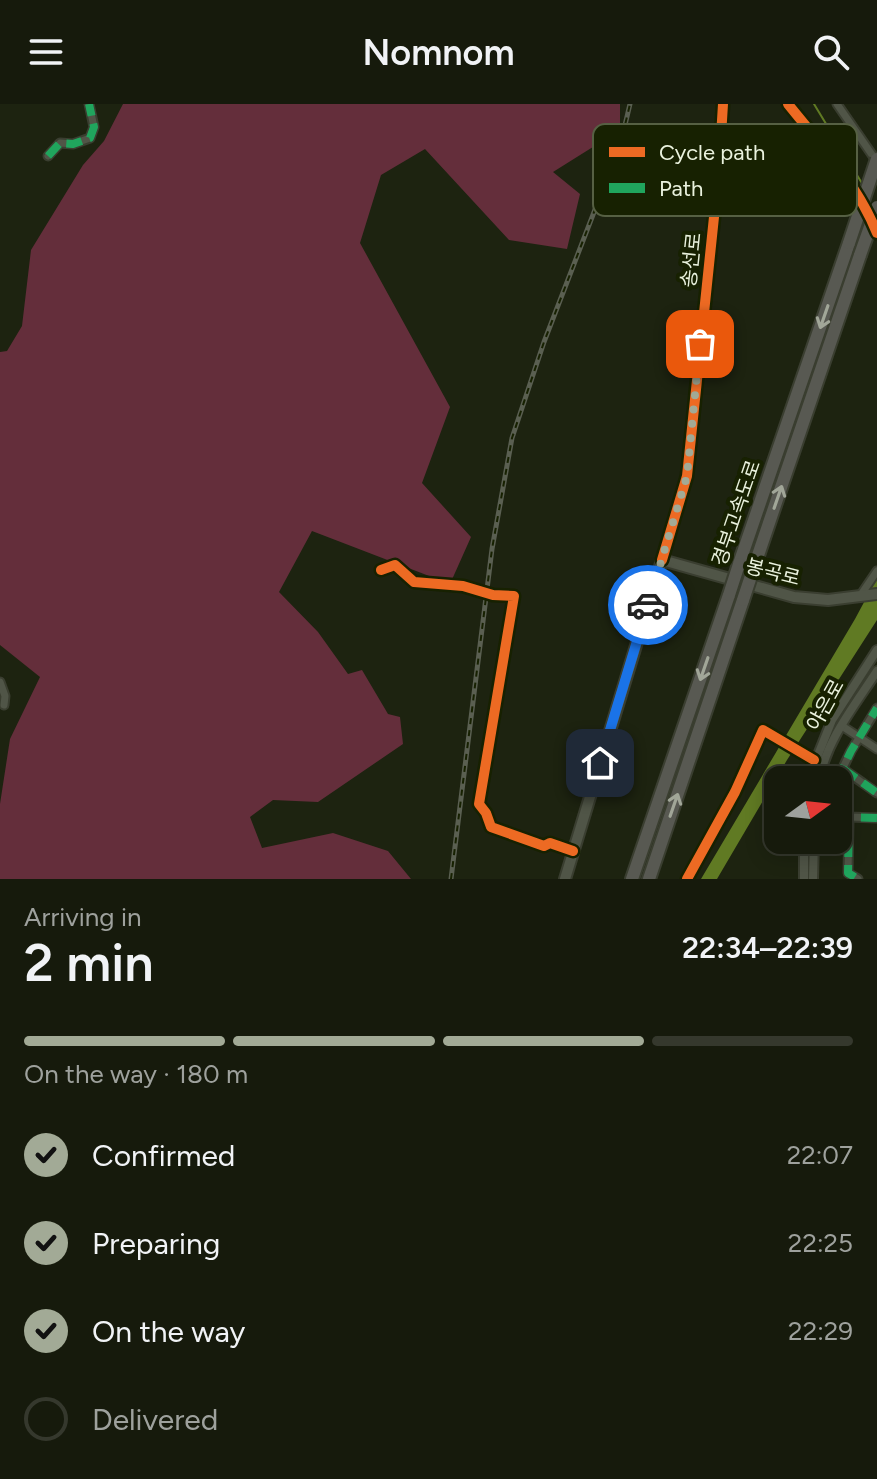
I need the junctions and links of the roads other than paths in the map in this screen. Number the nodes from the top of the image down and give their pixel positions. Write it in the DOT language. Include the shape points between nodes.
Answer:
graph roads {
  1 [pos="89,104"];
  2 [pos="723,104"];
  3 [pos="788,104"];
  4 [pos="837,104"];
  5 [pos="722,124"];
  6 [pos="804,124"];
  7 [pos="851,124"];
  8 [pos="857,132"];
  9 [pos="48,156"];
  10 [pos="877,160"];
  11 [pos="857,193"];
  12 [pos="877,207"];
  13 [pos="714,216"];
  14 [pos="877,233"];
  15 [pos="662,560"];
  16 [pos="381,570"];
  17 [pos="877,571"];
  18 [pos="877,594"];
  19 [pos="860,597"];
  20 [pos="877,650"];
  21 [pos="877,671"];
  22 [pos="0,682"];
  23 [pos="4,705"];
  24 [pos="877,708"];
  25 [pos="842,726"];
  26 [pos="859,737"];
  27 [pos="877,749"];
  28 [pos="814,760"];
  29 [pos="812,766"];
  30 [pos="821,766"];
  31 [pos="844,766"];
  32 [pos="852,775"];
  33 [pos="877,793"];
  34 [pos="852,817"];
  35 [pos="877,818"];
  36 [pos="573,851"];
  37 [pos="804,854"];
  38 [pos="814,854"];
  39 [pos="848,854"];
  40 [pos="565,879"];
  41 [pos="632,879"];
  42 [pos="649,879"];
  43 [pos="687,879"];
  44 [pos="804,879"];
  45 [pos="813,879"];
  46 [pos="858,879"];
  1 -- 9 [label="street" via="94,127 90,138 60,143"];
  2 -- 5 [label="street, 송선로"];
  3 -- 6 [label="street"];
  4 -- 7 [label="street"];
  8 -- 10 [label="street"];
  10 -- 41 [label="highway, 경부고속도로, one-way, bridge"];
  11 -- 14 [label="street"];
  42 -- 12 [label="highway, 경부고속도로, one-way, bridge"];
  13 -- 15 [label="street, 송선로" via="687,476"];
  15 -- 19 [label="main road, 봉곡로" via="794,597"];
  15 -- 36 [label="main road, 송선로"];
  16 -- 36 [label="street" via="395,565 414,582 514,596 479,804 491,827"];
  17 -- 19 [label="street"];
  18 -- 19 [label="main road, 봉곡로"];
  20 -- 28 [label="street, 야은로" via="832,720"];
  21 -- 25 [label="street, 야은로"];
  22 -- 23 [label="street"];
  24 -- 26 [label="street"];
  25 -- 26 [label="street"];
  25 -- 30 [label="street, 야은로"];
  26 -- 27 [label="street"];
  26 -- 31 [label="street"];
  28 -- 29 [label="street, 야은로"];
  28 -- 43 [label="street" via="763,730"];
  32 -- 33 [label="street"];
  34 -- 35 [label="street"];
  36 -- 40 [label="main road, 송선로"];
  37 -- 44 [label="street"];
  38 -- 45 [label="street"];
  39 -- 46 [label="street" via="848,873"];
}
